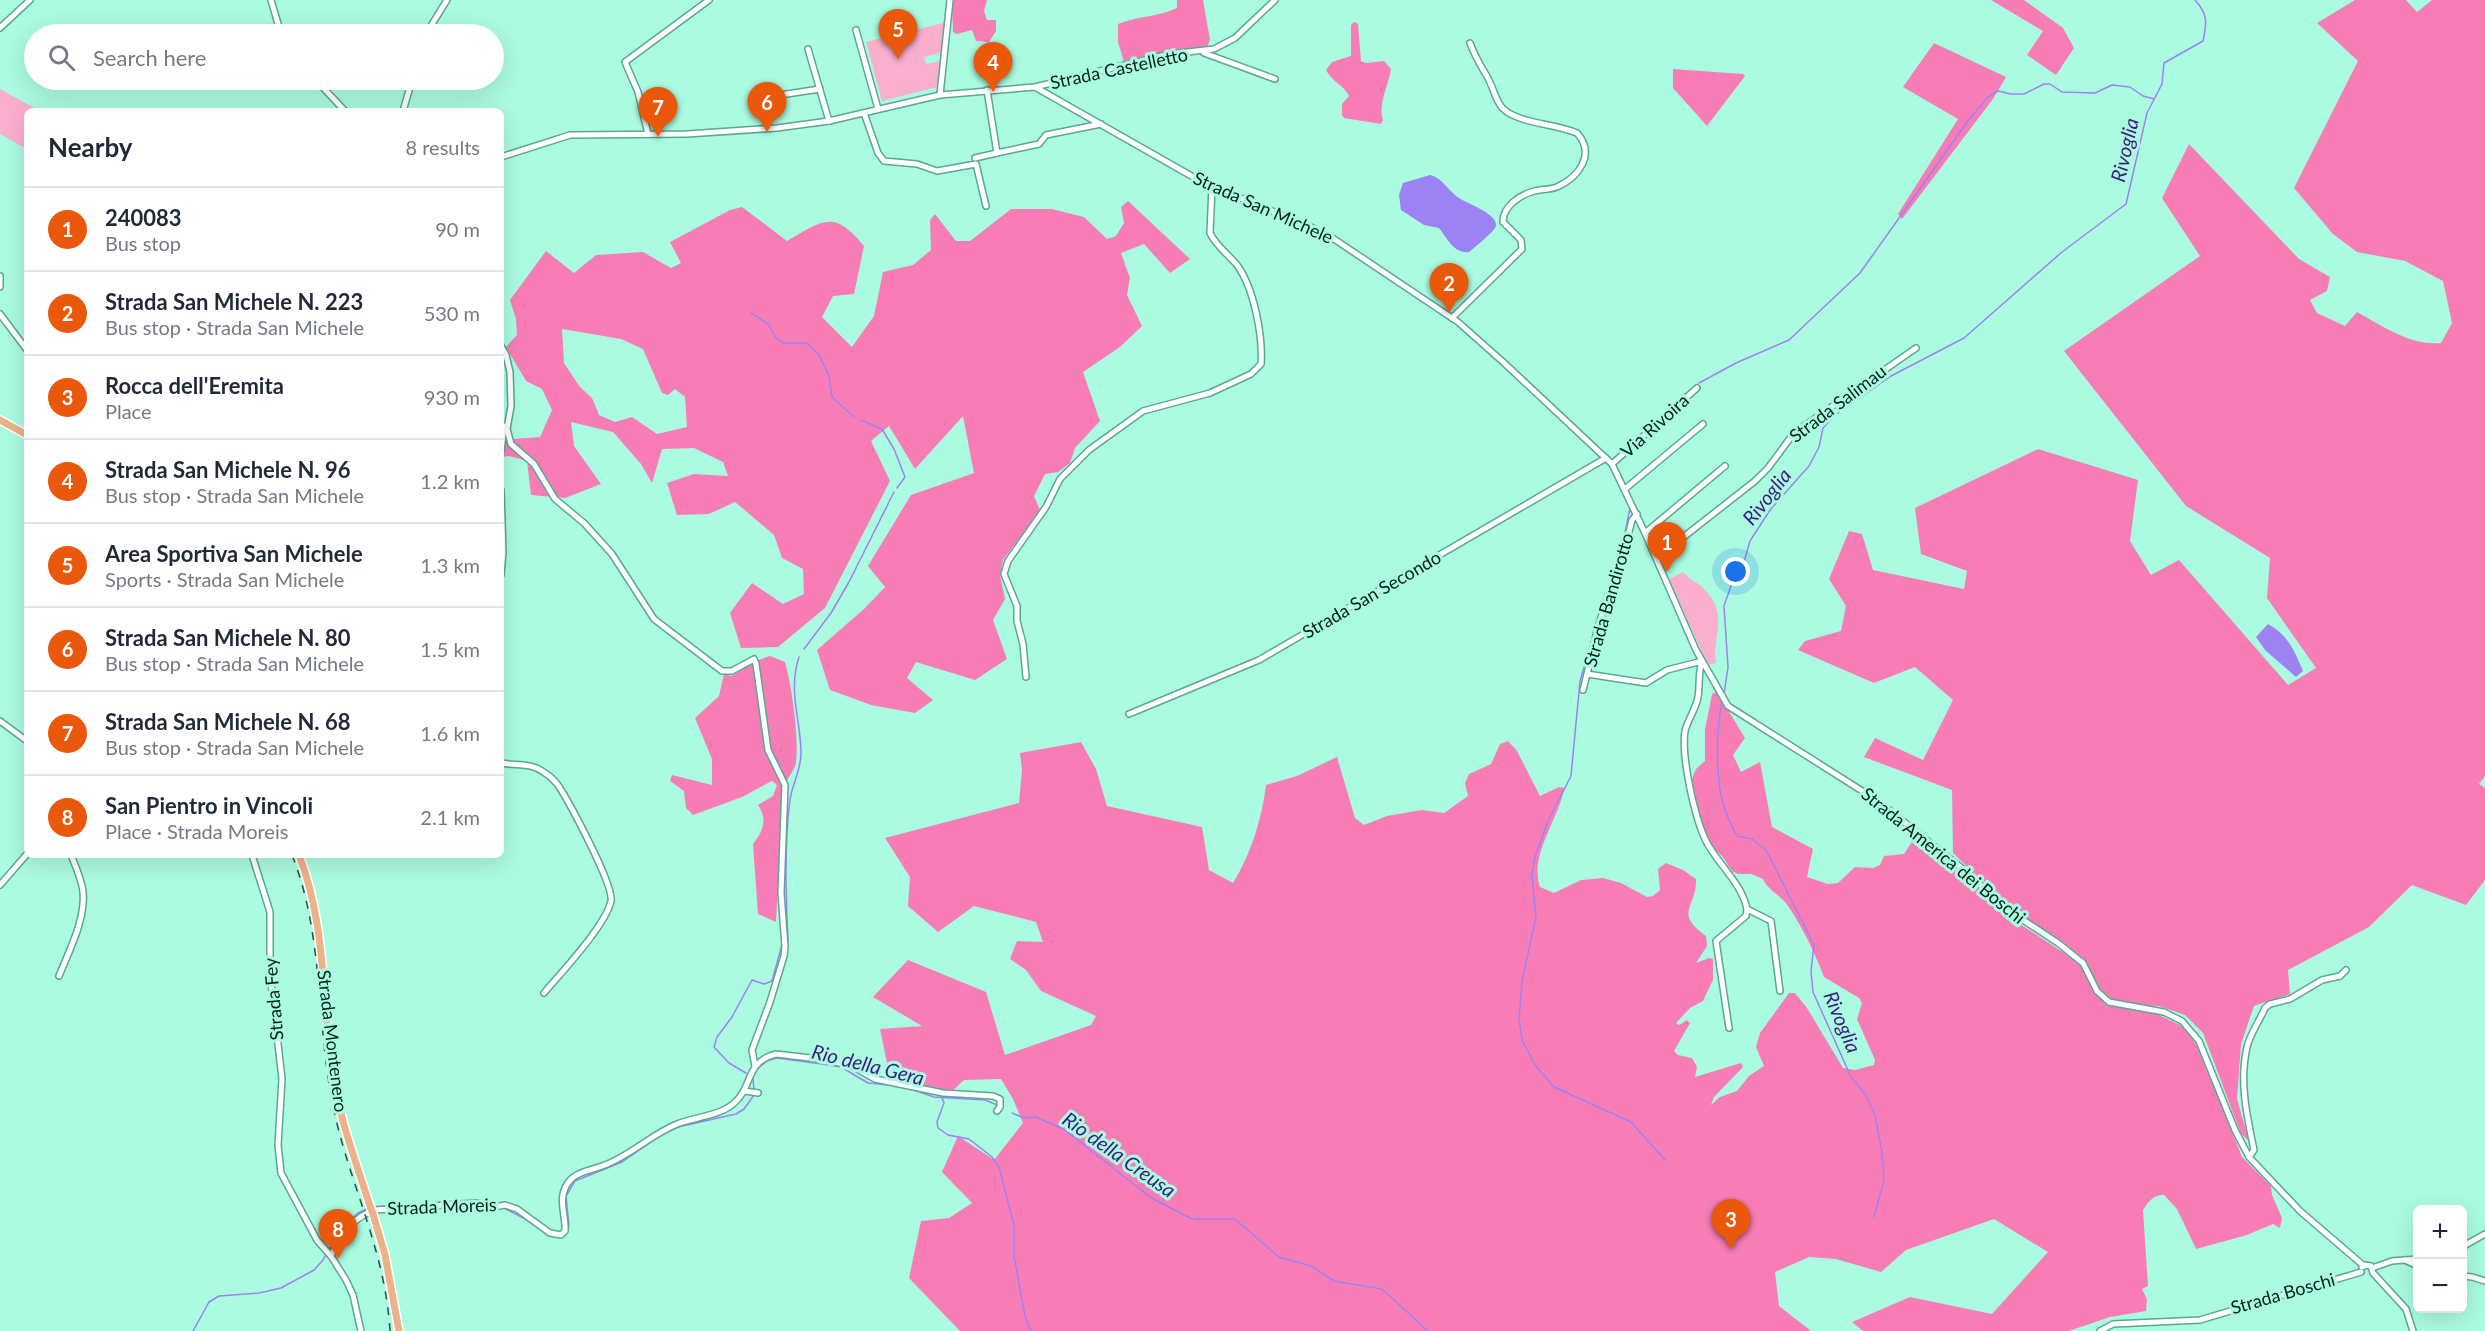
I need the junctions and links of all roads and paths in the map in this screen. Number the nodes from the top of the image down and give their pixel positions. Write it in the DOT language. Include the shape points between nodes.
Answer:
graph roads {
  1 [pos="30,0"];
  2 [pos="271,0"];
  3 [pos="447,0"];
  4 [pos="709,0"];
  5 [pos="950,0"];
  6 [pos="1275,0"];
  7 [pos="277,24"];
  8 [pos="432,24"];
  9 [pos="0,28"];
  10 [pos="856,30"];
  11 [pos="1470,43"];
  12 [pos="808,49"];
  13 [pos="1202,52"];
  14 [pos="1275,79"];
  15 [pos="1035,87"];
  16 [pos="820,88"];
  17 [pos="325,90"];
  18 [pos="409,90"];
  19 [pos="987,90"];
  20 [pos="756,95"];
  21 [pos="940,95"];
  22 [pos="342,108"];
  23 [pos="405,108"];
  24 [pos="878,109"];
  25 [pos="864,113"];
  26 [pos="829,121"];
  27 [pos="1101,124"];
  28 [pos="648,134"];
  29 [pos="997,153"];
  30 [pos="504,156"];
  31 [pos="975,158"];
  32 [pos="1212,186"];
  33 [pos="986,206"];
  34 [pos="0,276"];
  35 [pos="0,287"];
  36 [pos="0,314"];
  37 [pos="1452,318"];
  38 [pos="24,345"];
  39 [pos="1916,348"];
  40 [pos="504,350"];
  41 [pos="1697,388"];
  42 [pos="509,411"];
  43 [pos="0,420"];
  44 [pos="1702,423"];
  45 [pos="504,430"];
  46 [pos="24,433"];
  47 [pos="1606,458"];
  48 [pos="1612,464"];
  49 [pos="1725,466"];
  50 [pos="1625,489"];
  51 [pos="1637,514"];
  52 [pos="1645,533"];
  53 [pos="1655,555"];
  54 [pos="1702,661"];
  55 [pos="1587,674"];
  56 [pos="1026,677"];
  57 [pos="1583,690"];
  58 [pos="1129,714"];
  59 [pos="0,721"];
  60 [pos="24,739"];
  61 [pos="504,764"];
  62 [pos="24,857"];
  63 [pos="72,858"];
  64 [pos="253,858"];
  65 [pos="299,858"];
  66 [pos="0,885"];
  67 [pos="1747,909"];
  68 [pos="2346,970"];
  69 [pos="59,976"];
  70 [pos="1780,992"];
  71 [pos="544,993"];
  72 [pos="1729,1028"];
  73 [pos="754,1066"];
  74 [pos="997,1111"];
  75 [pos="2249,1157"];
  76 [pos="2485,1234"];
  77 [pos="2467,1245"];
  78 [pos="328,1253"];
  79 [pos="2403,1259"];
  80 [pos="2413,1259"];
  81 [pos="2413,1264"];
  82 [pos="2363,1269"];
  83 [pos="2372,1270"];
  84 [pos="2467,1276"];
  85 [pos="2485,1281"];
  86 [pos="361,1331"];
  87 [pos="399,1331"];
  88 [pos="2100,1331"];
  89 [pos="2413,1331"];
  1 -- 9 [label="street"];
  2 -- 7 [label="street"];
  3 -- 8 [label="street"];
  4 -- 28 [label="street" via="625,62 638,92"];
  5 -- 21 [label="street"];
  6 -- 13 [label="street, Strada Castelletto" via="1234,38"];
  10 -- 24 [label="street"];
  11 -- 37 [label="street" via="1501,107 1520,118 1577,133 1585,150 1584,164 1573,176 1556,187 1527,193 1511,204 1504,214 1504,224 1521,240 1522,249"];
  12 -- 16 [label="street"];
  13 -- 14 [label="street, Strada Castelletto"];
  13 -- 15 [label="street, Strada Castelletto" via="1170,54"];
  15 -- 19 [label="street"];
  15 -- 27 [label="street, Strada San Michele"];
  16 -- 20 [label="street"];
  16 -- 26 [label="street"];
  17 -- 22 [label="street"];
  18 -- 23 [label="street"];
  19 -- 21 [label="street"];
  19 -- 29 [label="street"];
  21 -- 24 [label="street"];
  24 -- 25 [label="street"];
  25 -- 26 [label="street"];
  25 -- 33 [label="street" via="884,161 917,164 937,171 976,164"];
  26 -- 28 [label="street" via="732,132"];
  27 -- 29 [label="street" via="1046,135 1039,144"];
  27 -- 32 [label="street, Strada San Michele"];
  28 -- 30 [label="street" via="565,136"];
  29 -- 31 [label="street"];
  32 -- 37 [label="street, Strada San Michele" via="1334,239"];
  32 -- 56 [label="street" via="1210,233 1236,264 1246,284 1259,331 1261,364 1251,374 1209,393 1143,411 1089,450 1060,479 1046,507 1008,561 1004,574 1017,606"];
  34 -- 35 [label="street"];
  36 -- 38 [label="street"];
  37 -- 47 [label="street, Strada San Michele"];
  39 -- 53 [label="street, Strada Salimau" via="1794,433 1755,481"];
  40 -- 42 [label="street" via="510,372"];
  41 -- 48 [label="street, Via Rivoira"];
  42 -- 45 [label="street"];
  42 -- 73 [label="street" via="507,429 511,444 534,464 555,499 612,554 654,620 722,671 732,671 754,659 768,750 785,785 781,893 784,956 752,1050"];
  43 -- 46 [label="main road"];
  44 -- 50 [label="street"];
  47 -- 48 [label="street, Strada America dei Boschi"];
  47 -- 58 [label="street, Strada San Secondo" via="1259,660"];
  48 -- 50 [label="street, Strada America dei Boschi"];
  49 -- 52 [label="street"];
  50 -- 51 [label="street, Strada America dei Boschi"];
  51 -- 52 [label="street, Strada America dei Boschi"];
  51 -- 55 [label="street, Strada Bandirotto" via="1609,592"];
  52 -- 53 [label="street, Strada America dei Boschi"];
  53 -- 54 [label="street, Strada America dei Boschi"];
  54 -- 55 [label="street, Strada Bandirotto" via="1667,670 1646,683"];
  54 -- 67 [label="street" via="1698,701 1684,740 1689,784 1706,841"];
  54 -- 75 [label="street, Strada America dei Boschi" via="1726,702 1740,714 1878,801 1968,873 2002,906 2083,963 2097,991 2109,1002 2164,1012 2182,1021 2199,1041"];
  55 -- 57 [label="street"];
  59 -- 60 [label="street"];
  61 -- 71 [label="street" via="532,765 556,783 610,888 611,901 604,916"];
  62 -- 66 [label="street"];
  63 -- 69 [label="street" via="83,894 73,942"];
  64 -- 78 [label="street, Strada Fey" via="270,912 270,974 282,1079 278,1145 281,1173"];
  65 -- 87 [label="main road, Strada Montenero, bridge" via="318,920 337,1101 387,1264"];
  67 -- 70 [label="street" via="1771,921"];
  67 -- 72 [label="street" via="1746,916 1716,941"];
  68 -- 75 [label="street" via="2265,1008 2247,1044 2243,1075 2244,1105 2254,1150"];
  73 -- 74 [label="street" via="776,1054 827,1060 852,1066 875,1079 957,1095 993,1096 1000,1099"];
  73 -- 78 [label="street, Strada Moreis" via="751,1092 728,1108 657,1133 619,1159 572,1178 563,1196 566,1223 561,1234 550,1233 518,1209 475,1203 375,1210 352,1224"];
  75 -- 82 [label="street, Strada America dei Boschi"];
  76 -- 77 [label="street"];
  78 -- 86 [label="street" via="353,1295"];
  79 -- 80 [label="street"];
  79 -- 81 [label="street"];
  79 -- 83 [label="street"];
  82 -- 83 [label="street" via="2367,1265"];
  82 -- 83 [label="street" via="2367,1276"];
  82 -- 88 [label="street, Strada Boschi" via="2200,1320 2113,1324"];
  83 -- 89 [label="street" via="2406,1309"];
  84 -- 85 [label="street"];
}
